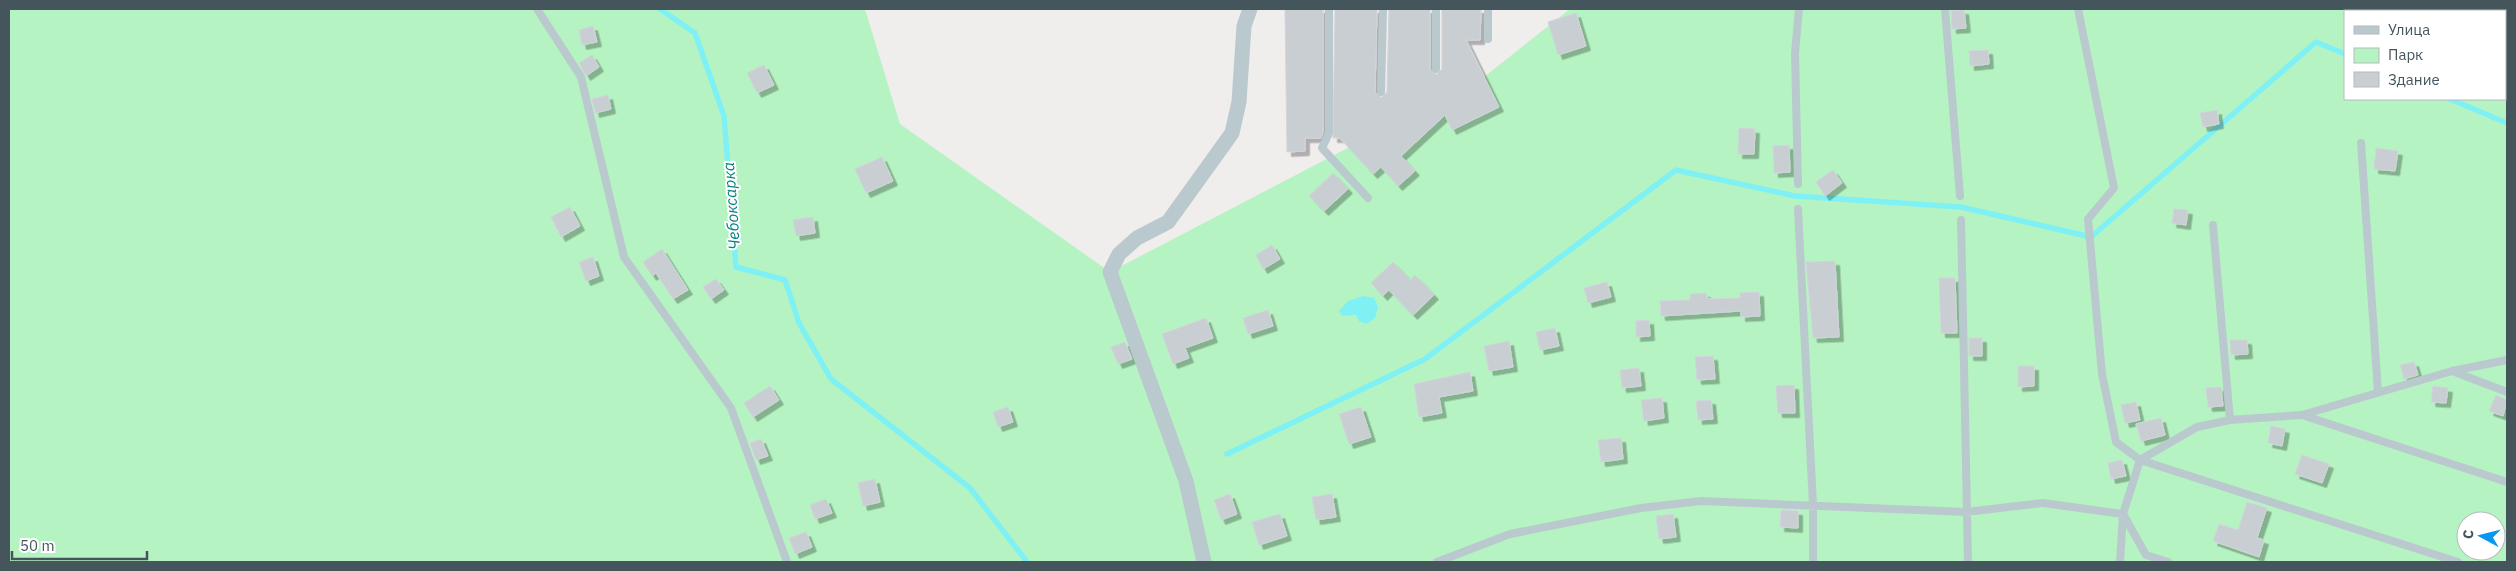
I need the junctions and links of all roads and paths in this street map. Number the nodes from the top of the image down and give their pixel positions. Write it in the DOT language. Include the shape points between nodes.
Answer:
graph roads {
  1 [pos="537,9"];
  2 [pos="1250,9"];
  3 [pos="1329,9"];
  4 [pos="1383,9"];
  5 [pos="1436,9"];
  6 [pos="1488,9"];
  7 [pos="1799,9"];
  8 [pos="1945,9"];
  9 [pos="2078,9"];
  10 [pos="1488,39"];
  11 [pos="1436,69"];
  12 [pos="1381,92"];
  13 [pos="2361,143"];
  14 [pos="1798,184"];
  15 [pos="1960,196"];
  16 [pos="1368,198"];
  17 [pos="1798,209"];
  18 [pos="1961,220"];
  19 [pos="2212,225"];
  20 [pos="2507,360"];
  21 [pos="2452,370"];
  22 [pos="2378,392"];
  23 [pos="2507,392"];
  24 [pos="2302,415"];
  25 [pos="2230,420"];
  26 [pos="2140,460"];
  27 [pos="2507,482"];
  28 [pos="1813,505"];
  29 [pos="1966,512"];
  30 [pos="2123,514"];
  31 [pos="2146,555"];
  32 [pos="787,562"];
  33 [pos="1204,562"];
  34 [pos="1437,562"];
  35 [pos="1813,562"];
  36 [pos="1968,562"];
  37 [pos="2120,562"];
  38 [pos="2154,562"];
  39 [pos="2168,562"];
  40 [pos="2458,562"];
  1 -- 32 [label="lane" via="581,78 624,257 731,408"];
  2 -- 33 [label="street" via="1244,26 1239,102 1232,133 1168,222 1137,238 1119,254 1110,272 1186,481"];
  3 -- 16 [label="lane" via="1329,133 1322,148"];
  4 -- 12 [label="lane"];
  5 -- 11 [label="lane"];
  6 -- 10 [label="lane"];
  7 -- 14 [label="lane" via="1795,53"];
  8 -- 15 [label="lane"];
  9 -- 26 [label="lane" via="2114,188 2088,218 2102,374 2116,442"];
  13 -- 22 [label="lane"];
  17 -- 28 [label="lane"];
  18 -- 29 [label="lane"];
  19 -- 25 [label="lane"];
  20 -- 21 [label="lane"];
  21 -- 22 [label="lane"];
  21 -- 23 [label="lane"];
  22 -- 24 [label="lane"];
  24 -- 25 [label="lane"];
  24 -- 27 [label="lane"];
  25 -- 26 [label="lane" via="2197,427"];
  26 -- 30 [label="lane"];
  26 -- 40 [label="lane"];
  28 -- 29 [label="lane"];
  28 -- 34 [label="lane" via="1701,501 1641,508 1510,534"];
  28 -- 35 [label="lane"];
  29 -- 30 [label="lane" via="2043,503"];
  29 -- 36 [label="lane"];
  30 -- 31 [label="lane"];
  30 -- 37 [label="lane"];
  31 -- 38 [label="lane"];
  31 -- 39 [label="lane"];
}
